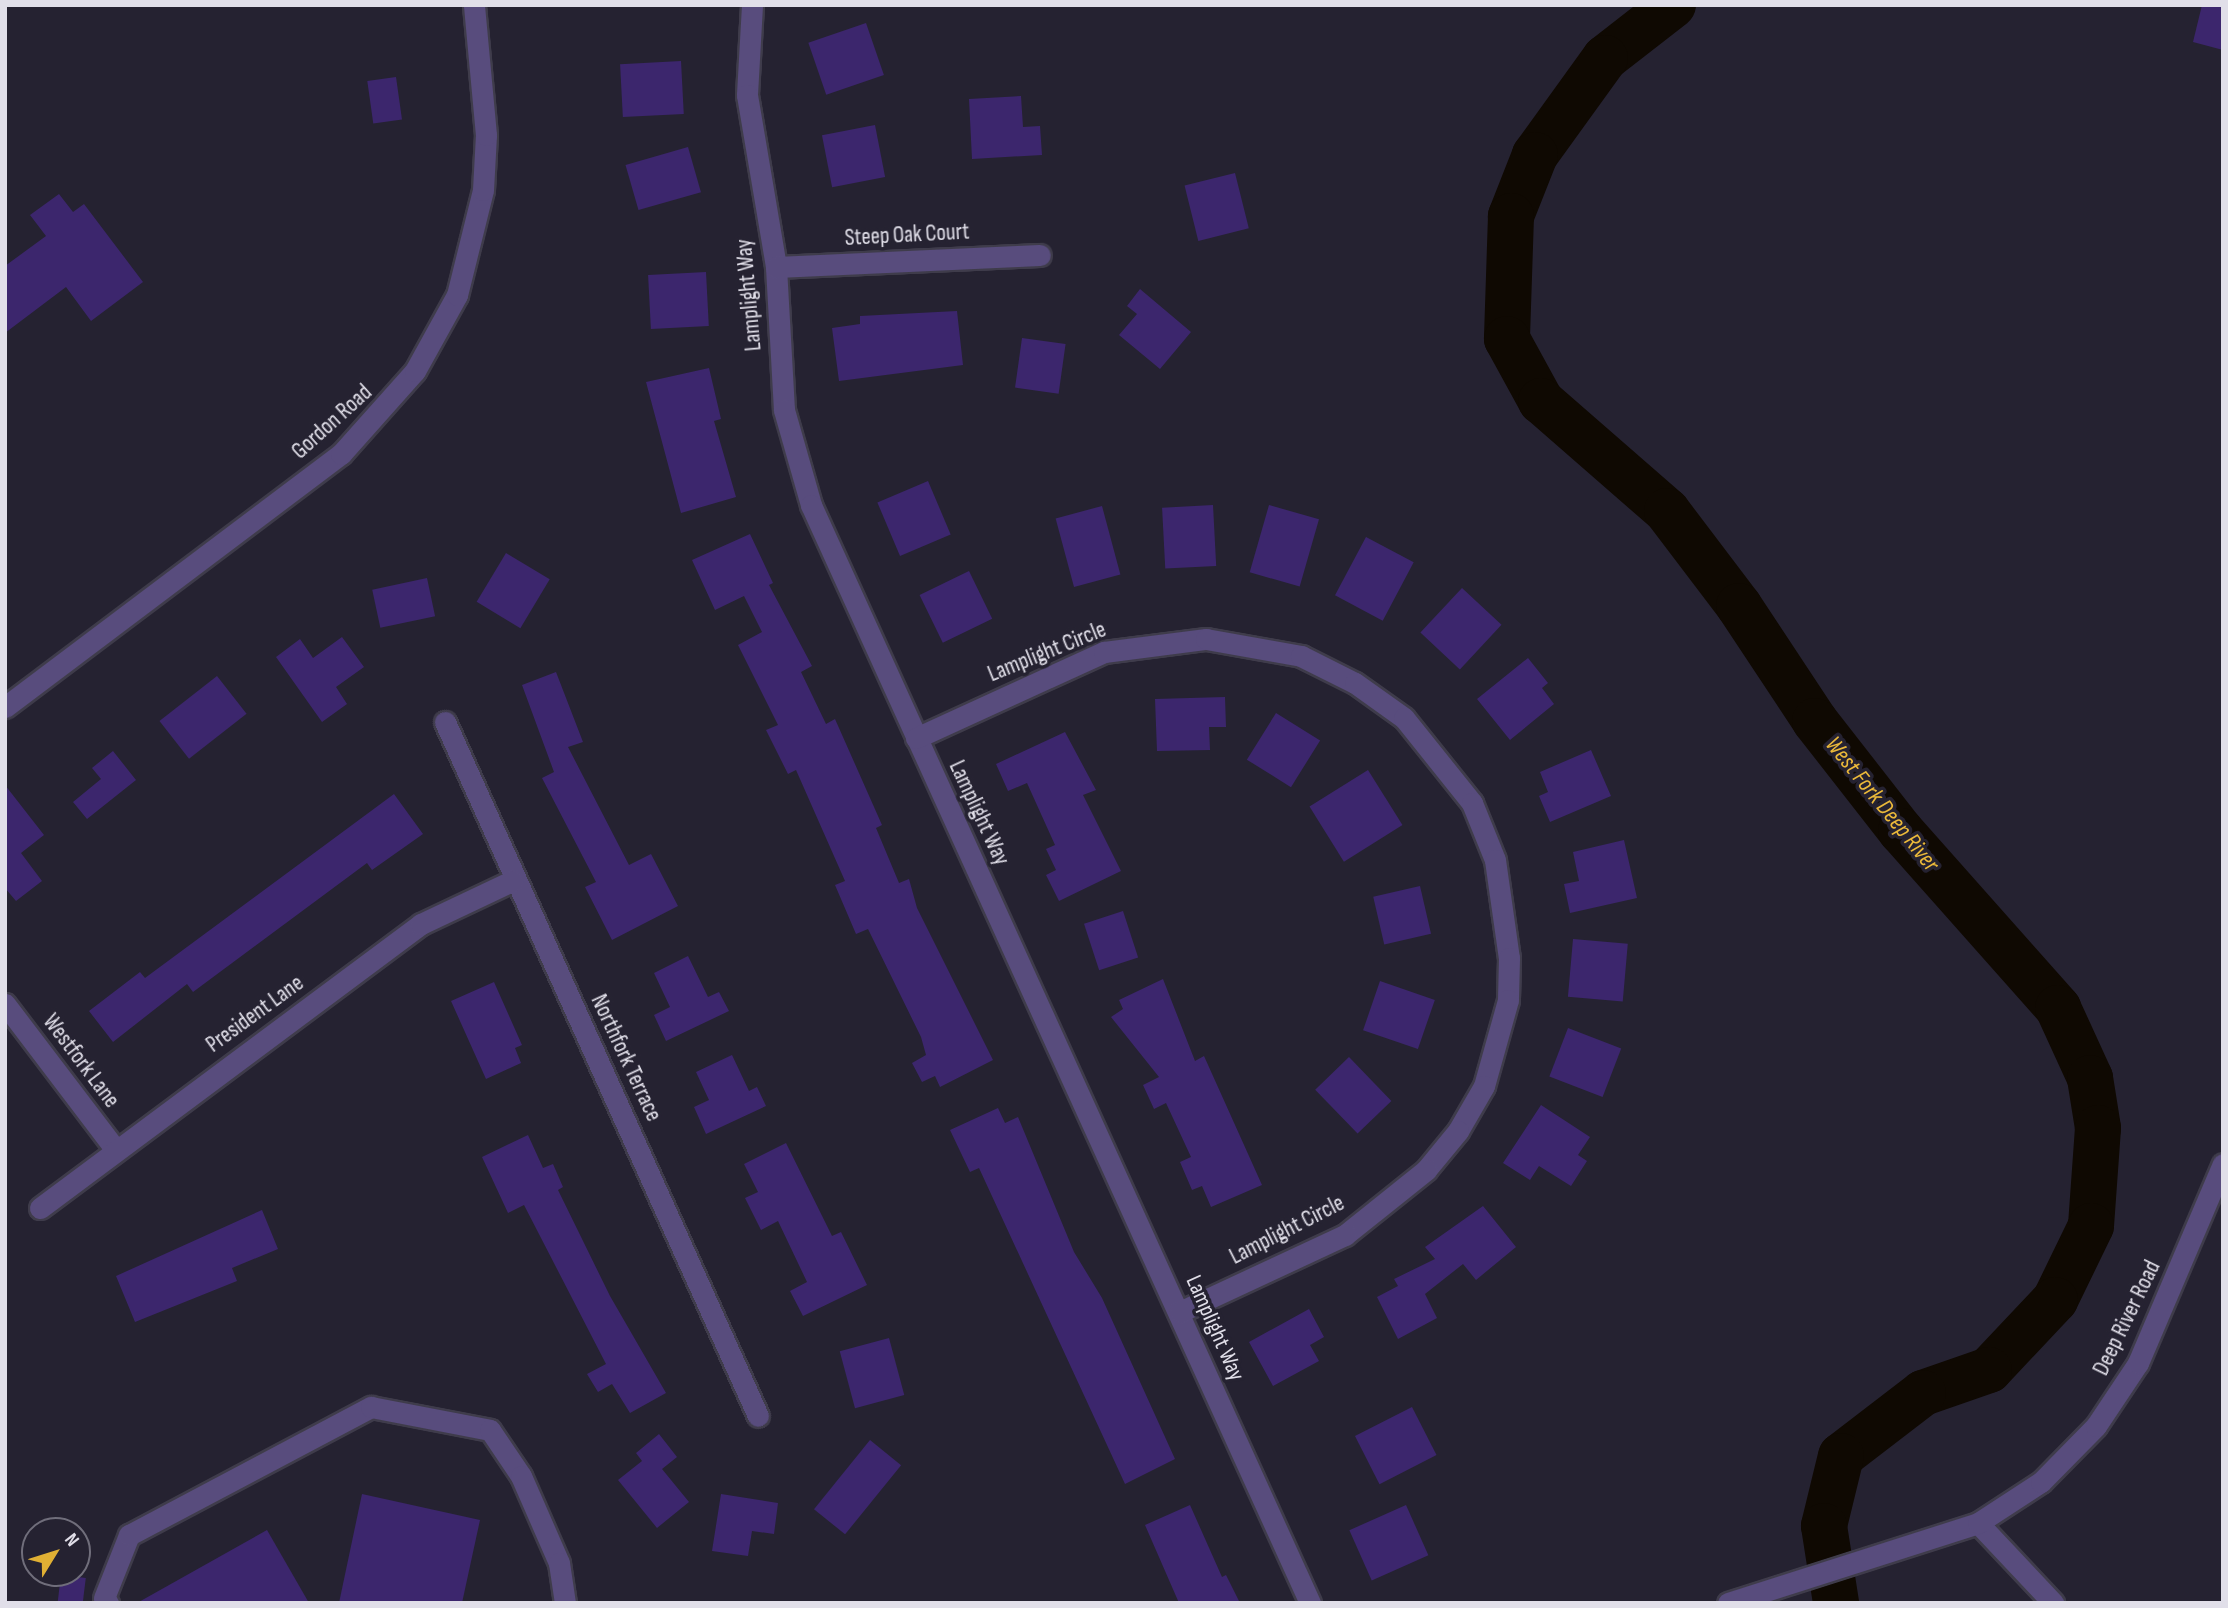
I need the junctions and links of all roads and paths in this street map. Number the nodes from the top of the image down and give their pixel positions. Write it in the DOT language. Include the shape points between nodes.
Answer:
graph roads {
  1 [pos="474,5"];
  2 [pos="752,5"];
  3 [pos="1040,256"];
  4 [pos="776,267"];
  5 [pos="5,707"];
  6 [pos="444,722"];
  7 [pos="916,738"];
  8 [pos="512,881"];
  9 [pos="5,1004"];
  10 [pos="115,1149"];
  11 [pos="2223,1164"];
  12 [pos="40,1208"];
  13 [pos="1180,1312"];
  14 [pos="758,1416"];
  15 [pos="1978,1523"];
  16 [pos="108,1603"];
  17 [pos="565,1603"];
  18 [pos="1310,1603"];
  19 [pos="1728,1603"];
  20 [pos="2053,1603"];
  1 -- 5 [label="street, Gordon Road" via="486,135 482,190 457,295 415,370 341,454"];
  2 -- 4 [label="street, Lamplight Way" via="747,95"];
  3 -- 4 [label="street, Steep Oak Court"];
  4 -- 7 [label="street, Lamplight Way" via="784,410 796,460 829,548"];
  6 -- 8 [label="street, Northfork Terrace"];
  7 -- 13 [label="street, Lamplight Way"];
  7 -- 13 [label="street, Lamplight Circle" via="1104,652 1206,639 1301,656 1355,683 1404,719 1472,803 1495,860 1509,957 1508,1000 1497,1045 1465,1120 1426,1170 1345,1235"];
  8 -- 10 [label="street, President Lane" via="421,924"];
  8 -- 14 [label="street, Northfork Terrace" via="689,1255"];
  9 -- 10 [label="street, Westfork Lane"];
  10 -- 12 [label="street, President Lane"];
  11 -- 15 [label="street, Deep River Road" via="2168,1300 2120,1392 2065,1460"];
  13 -- 18 [label="street, Lamplight Way"];
  15 -- 19 [label="street, Deep River Road"];
  15 -- 20 [label="street"];
  16 -- 17 [label="street" via="104,1598 130,1535 371,1407 490,1430 521,1476 559,1563"];
}
